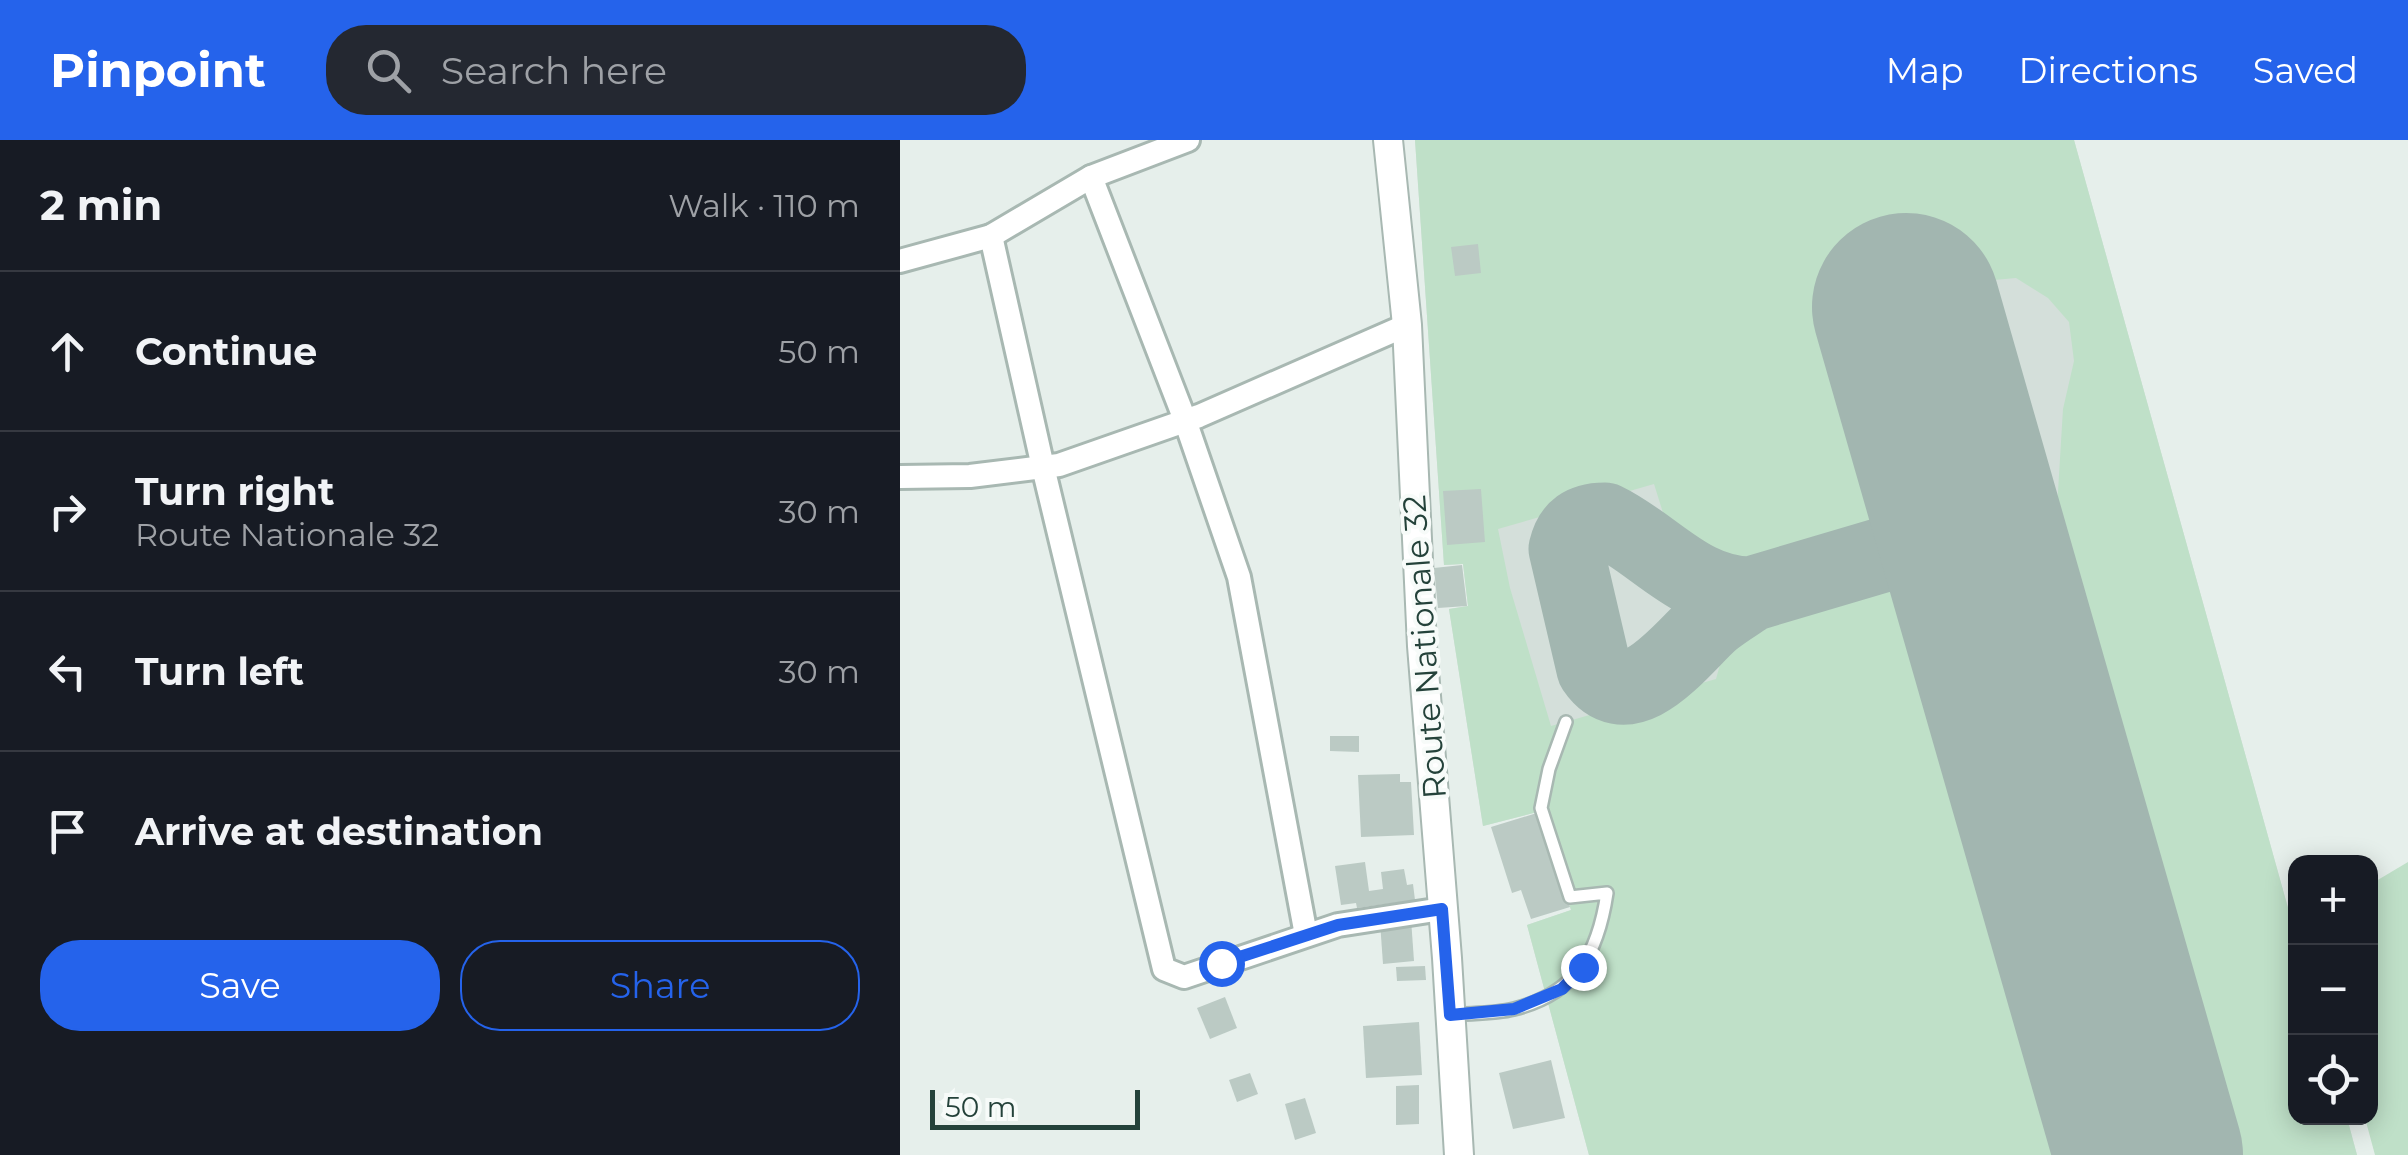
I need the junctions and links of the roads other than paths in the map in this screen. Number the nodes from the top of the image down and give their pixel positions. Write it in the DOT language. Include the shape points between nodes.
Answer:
graph roads {
  1 [pos="1188,140"];
  2 [pos="1388,140"];
  3 [pos="1091,177"];
  4 [pos="991,236"];
  5 [pos="900,261"];
  6 [pos="1407,325"];
  7 [pos="1185,420"];
  8 [pos="1044,467"];
  9 [pos="900,476"];
  10 [pos="1566,722"];
  11 [pos="1442,909"];
  12 [pos="1306,935"];
  13 [pos="1450,1015"];
  14 [pos="1460,1155"];
  1 -- 3 [label="street"];
  2 -- 6 [label="street, Route Nationale 32"];
  3 -- 4 [label="street"];
  3 -- 7 [label="street"];
  4 -- 5 [label="street"];
  4 -- 8 [label="street"];
  6 -- 7 [label="street"];
  6 -- 11 [label="street, Route Nationale 32"];
  7 -- 8 [label="street"];
  7 -- 12 [label="street" via="1239,578"];
  8 -- 9 [label="street"];
  8 -- 12 [label="street" via="1164,970 1184,977"];
  10 -- 13 [label="lane" via="1541,808 1570,896 1607,893 1603,922 1583,967 1562,989 1514,1009"];
  11 -- 12 [label="street"];
  11 -- 13 [label="street, Route Nationale 32"];
  13 -- 14 [label="street, Route Nationale 32"];
}
